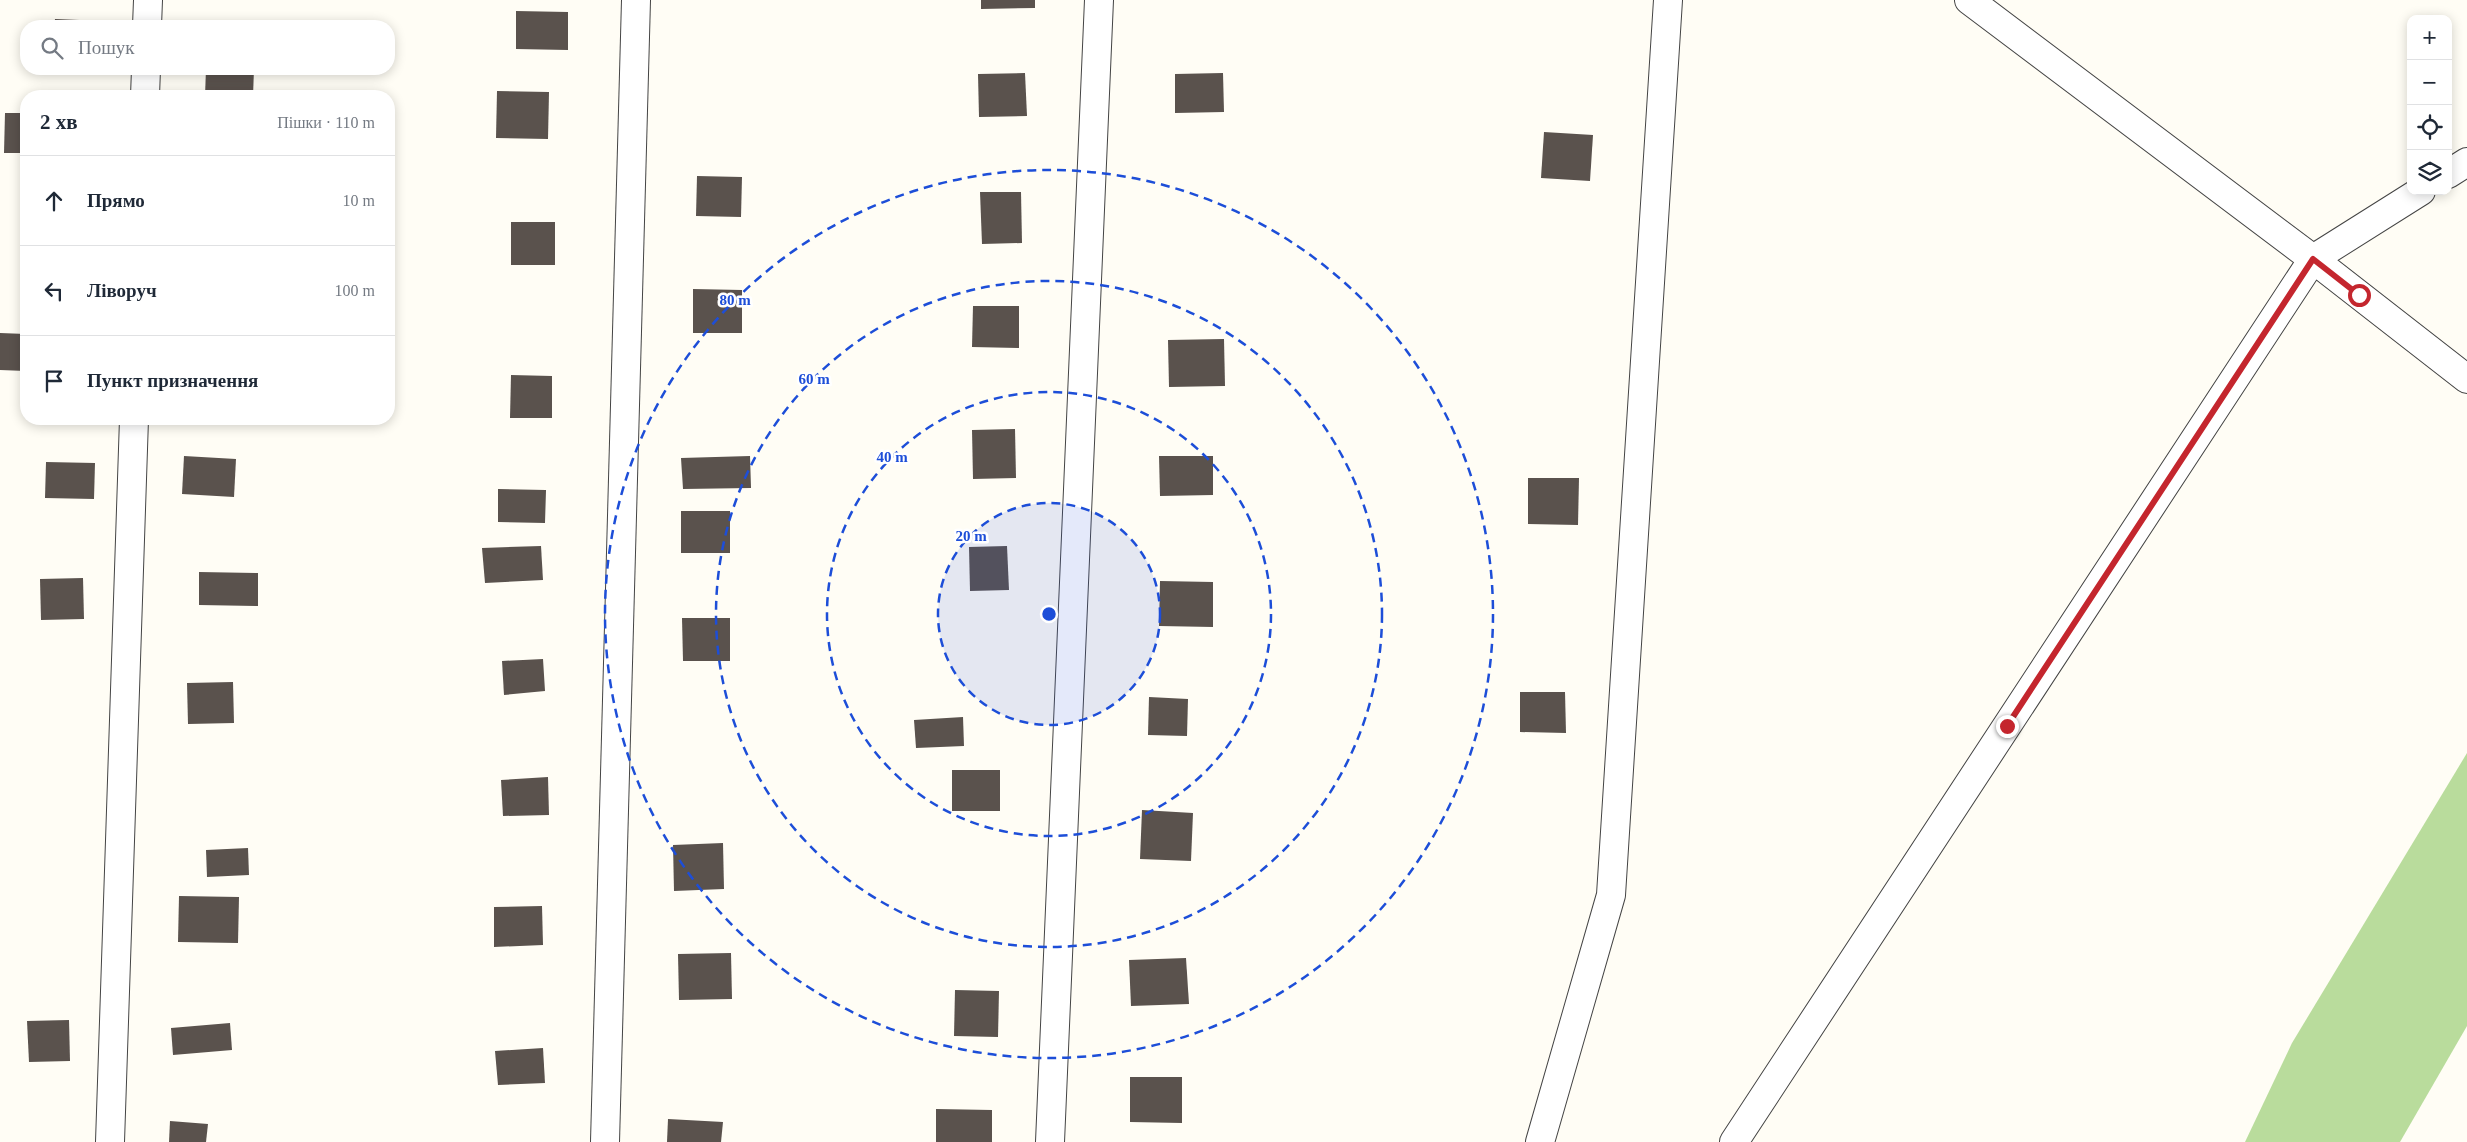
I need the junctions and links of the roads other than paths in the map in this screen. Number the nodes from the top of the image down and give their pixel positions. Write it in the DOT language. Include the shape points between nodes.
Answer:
graph roads {
  1 [pos="148,0"];
  2 [pos="636,0"];
  3 [pos="1099,0"];
  4 [pos="1668,0"];
  5 [pos="1969,0"];
  6 [pos="147,20"];
  7 [pos="146,75"];
  8 [pos="145,90"];
  9 [pos="2467,162"];
  10 [pos="2452,171"];
  11 [pos="2415,195"];
  12 [pos="2313,259"];
  13 [pos="2467,380"];
  14 [pos="134,425"];
  15 [pos="110,1142"];
  16 [pos="605,1142"];
  17 [pos="1050,1142"];
  18 [pos="1540,1142"];
  19 [pos="1734,1142"];
  1 -- 6 [label="street"];
  2 -- 16 [label="street"];
  3 -- 17 [label="street"];
  4 -- 18 [label="street" via="1611,896"];
  5 -- 12 [label="street"];
  7 -- 8 [label="street"];
  9 -- 10 [label="street"];
  11 -- 12 [label="street"];
  12 -- 13 [label="street"];
  12 -- 19 [label="street"];
  14 -- 15 [label="street"];
}
